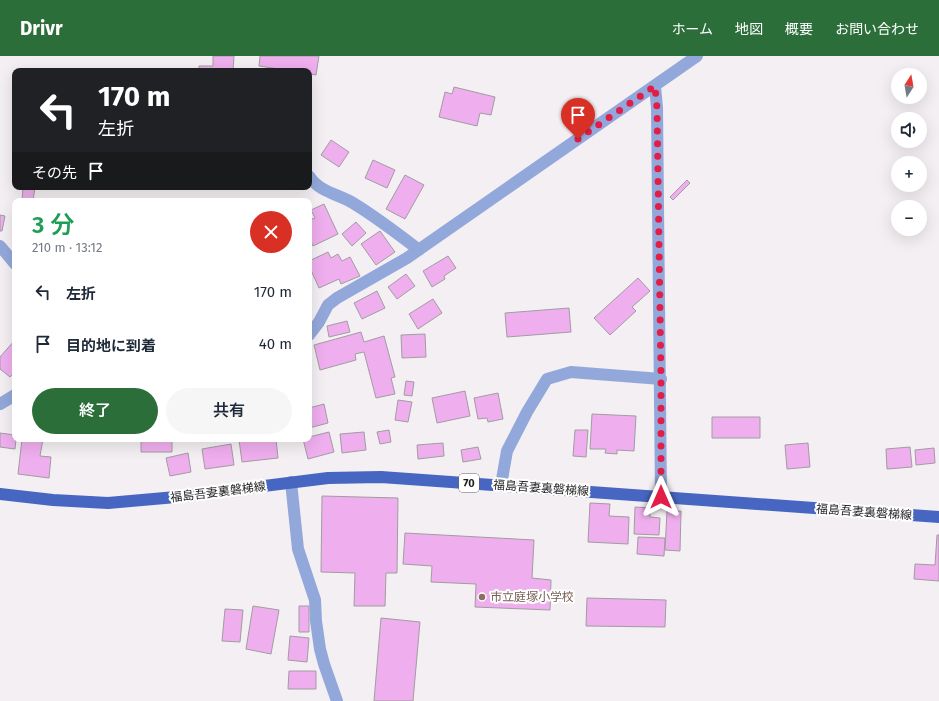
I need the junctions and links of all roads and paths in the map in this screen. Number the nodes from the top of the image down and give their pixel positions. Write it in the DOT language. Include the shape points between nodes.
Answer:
graph roads {
  1 [pos="697,56"];
  2 [pos="655,86"];
  3 [pos="312,180"];
  4 [pos="0,246"];
  5 [pos="419,250"];
  6 [pos="12,260"];
  7 [pos="312,331"];
  8 [pos="661,379"];
  9 [pos="12,397"];
  10 [pos="0,404"];
  11 [pos="291,482"];
  12 [pos="501,485"];
  13 [pos="0,494"];
  14 [pos="661,497"];
  15 [pos="939,517"];
  16 [pos="337,701"];
  1 -- 2 [label="street"];
  2 -- 5 [label="street"];
  2 -- 8 [label="street"];
  3 -- 5 [label="street" via="320,188 351,202 385,224"];
  4 -- 6 [label="street"];
  5 -- 7 [label="street" via="337,298 328,305"];
  8 -- 12 [label="street" via="571,372 548,379 507,451"];
  8 -- 14 [label="street"];
  9 -- 10 [label="street"];
  11 -- 12 [label="main road, 福島吾妻裏磐梯線 / 70" via="381,477"];
  11 -- 13 [label="main road, 福島吾妻裏磐梯線 / 70" via="108,503"];
  11 -- 16 [label="street" via="298,549 315,600 320,649"];
  12 -- 14 [label="main road, 福島吾妻裏磐梯線 / 70"];
  14 -- 15 [label="main road, 福島吾妻裏磐梯線 / 70"];
}
